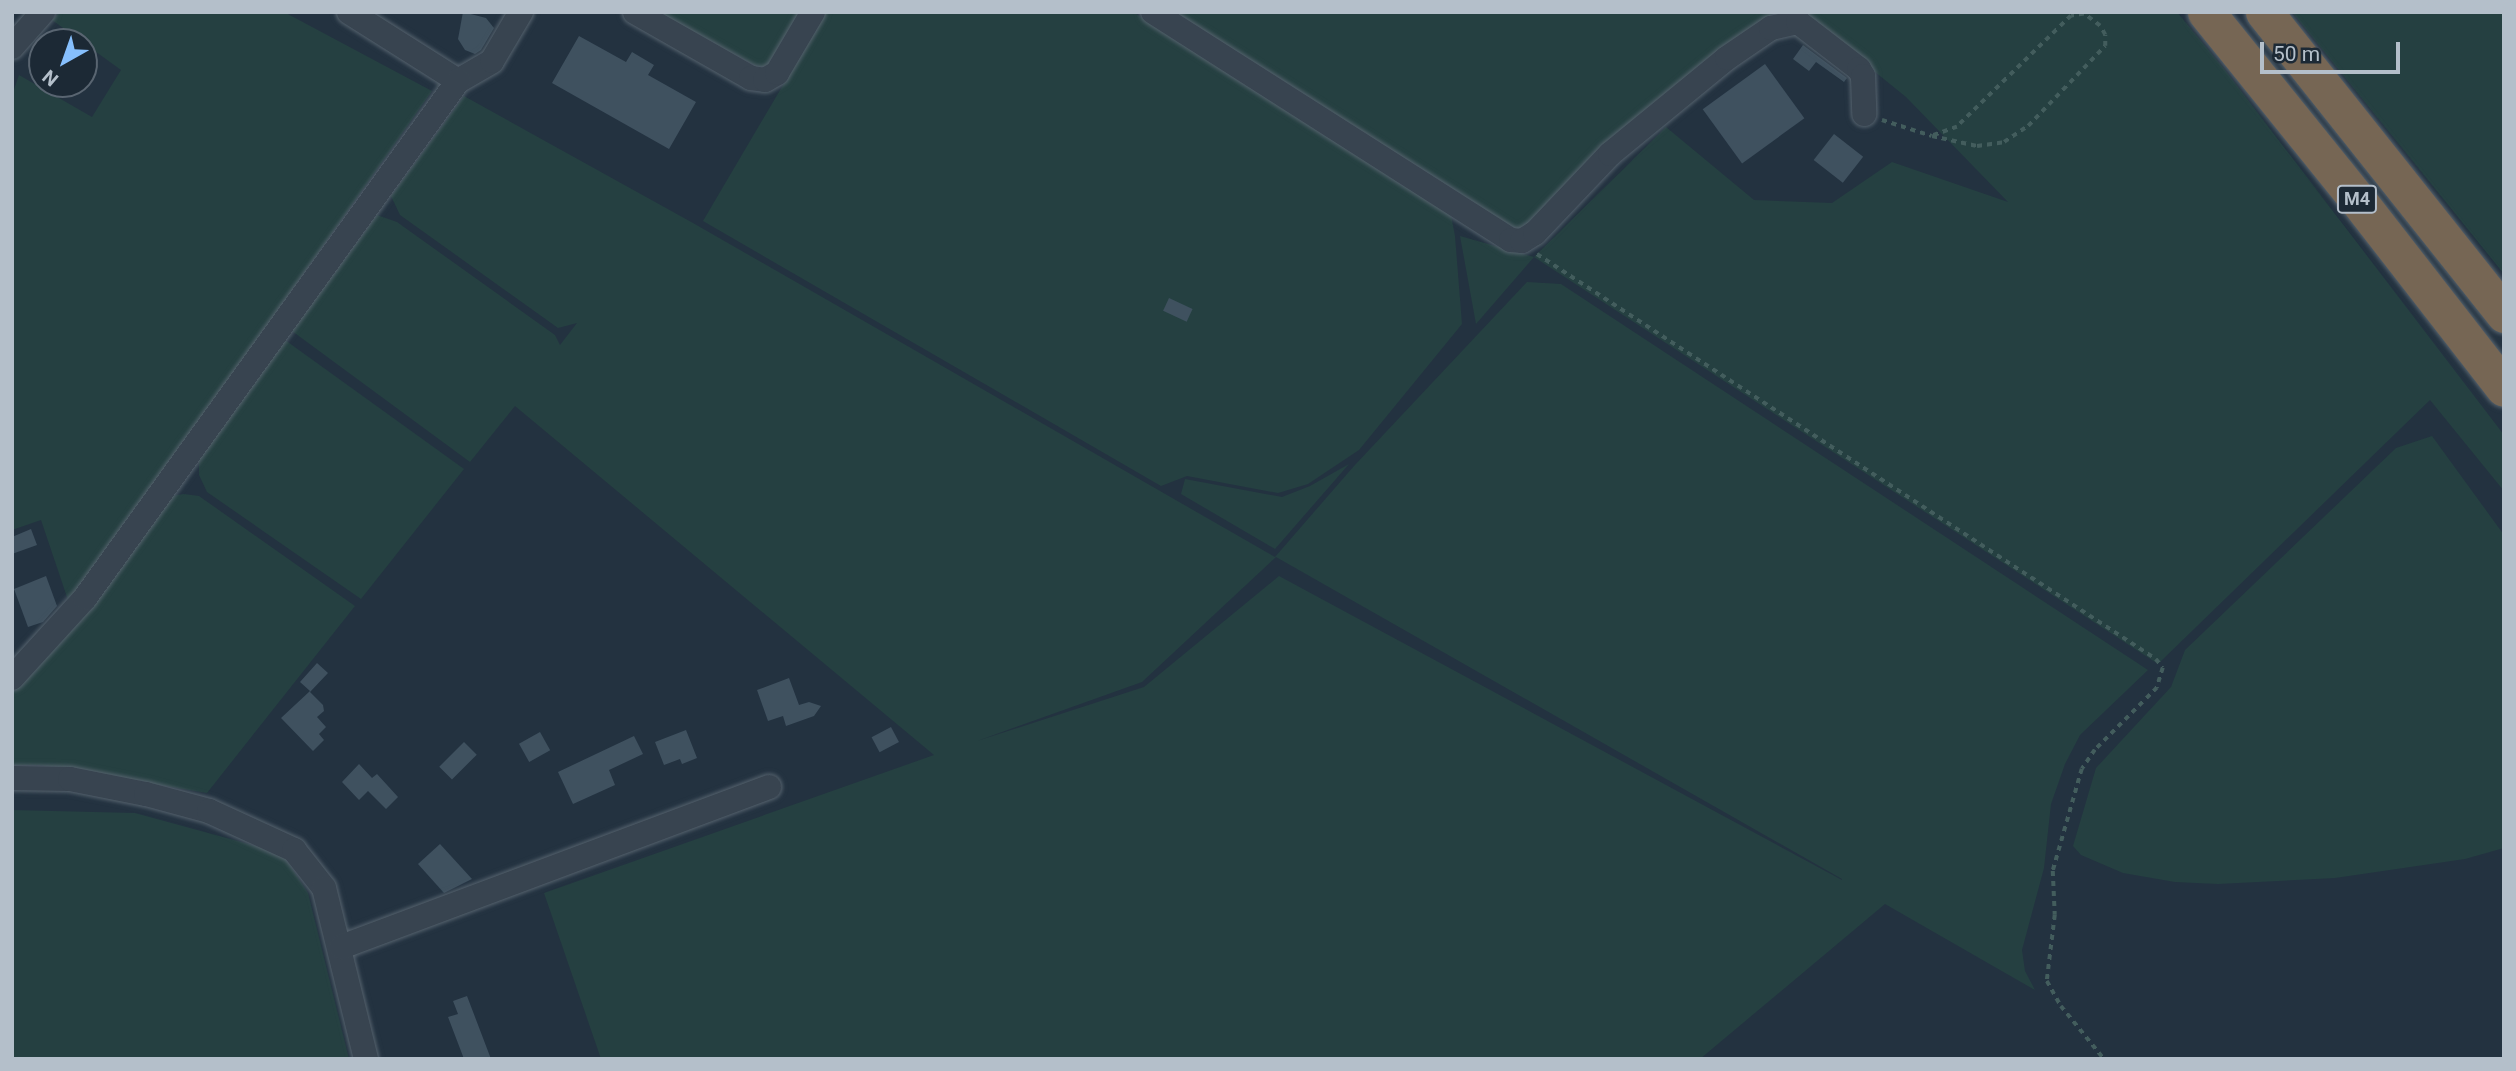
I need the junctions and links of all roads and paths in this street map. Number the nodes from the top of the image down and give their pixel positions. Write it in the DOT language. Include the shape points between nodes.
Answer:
graph roads {
  1 [pos="43,12"];
  2 [pos="349,12"];
  3 [pos="521,12"];
  4 [pos="635,12"];
  5 [pos="813,12"];
  6 [pos="1153,12"];
  7 [pos="2206,12"];
  8 [pos="2264,12"];
  9 [pos="12,47"];
  10 [pos="458,81"];
  11 [pos="1864,114"];
  12 [pos="1932,136"];
  13 [pos="1511,240"];
  14 [pos="2504,314"];
  15 [pos="2504,388"];
  16 [pos="12,678"];
  17 [pos="12,778"];
  18 [pos="769,787"];
  19 [pos="341,947"];
  20 [pos="366,1059"];
  21 [pos="2104,1059"];
  1 -- 9 [label="street"];
  2 -- 10 [label="street"];
  3 -- 10 [label="street" via="492,61"];
  4 -- 5 [label="street" via="751,78 765,80 777,73"];
  6 -- 13 [label="street"];
  7 -- 15 [label="highway, M4"];
  8 -- 14 [label="highway, M4"];
  10 -- 16 [label="street" via="85,598"];
  11 -- 12 [label="path"];
  11 -- 13 [label="street" via="1863,76 1858,69 1798,22 1771,28 1610,154 1535,233 1522,241"];
  12 -- 12 [label="path" via="1977,146 2004,142 2028,125 2105,46 2100,26 2084,14 2071,16 1957,127"];
  13 -- 21 [label="path" via="2134,644 2163,668 2157,688 2082,769 2053,871 2056,915 2047,981"];
  17 -- 19 [label="street" via="70,779 145,794 209,811 294,850 324,888"];
  18 -- 19 [label="street"];
  19 -- 20 [label="street"];
}
